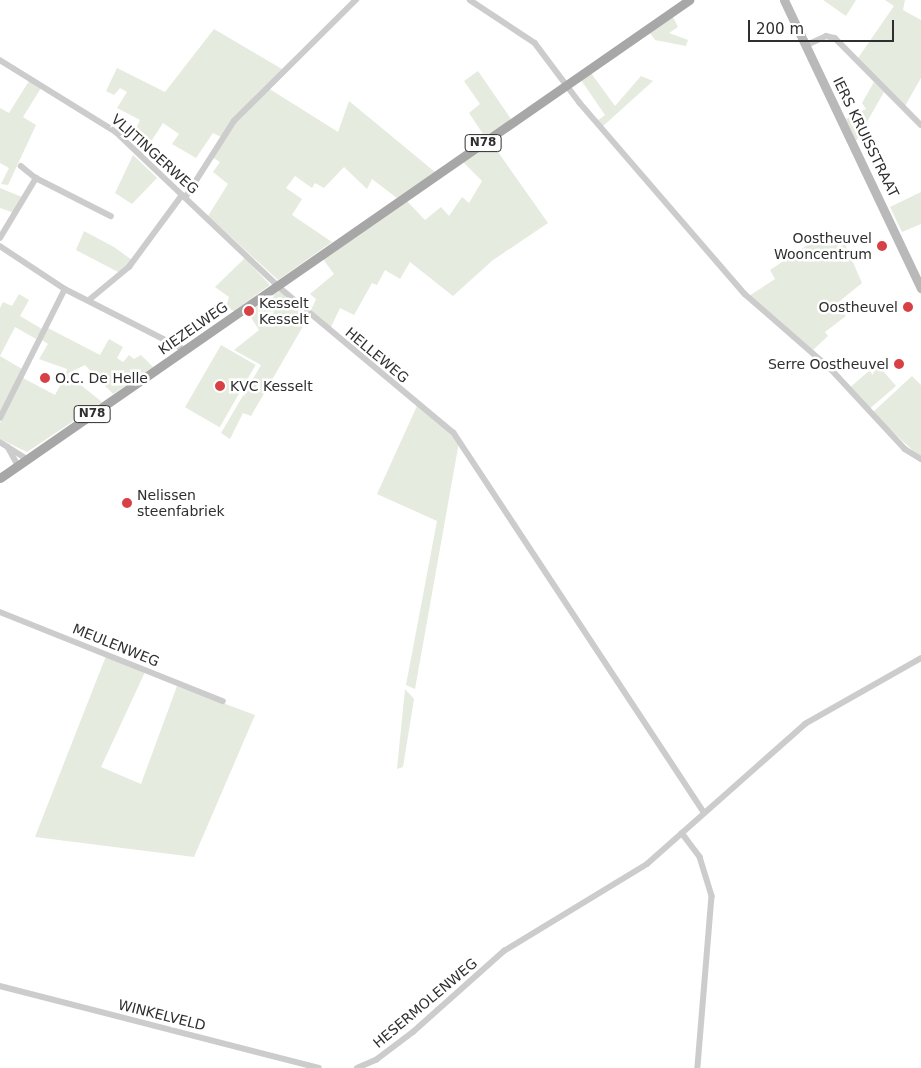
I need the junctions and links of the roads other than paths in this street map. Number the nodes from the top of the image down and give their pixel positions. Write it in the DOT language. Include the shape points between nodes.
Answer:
graph roads {
  1 [pos="356,0"];
  2 [pos="470,0"];
  3 [pos="689,0"];
  4 [pos="784,0"];
  5 [pos="807,45"];
  6 [pos="0,60"];
  7 [pos="566,85"];
  8 [pos="921,125"];
  9 [pos="21,166"];
  10 [pos="36,178"];
  11 [pos="184,197"];
  12 [pos="111,216"];
  13 [pos="0,238"];
  14 [pos="0,246"];
  15 [pos="919,277"];
  16 [pos="278,286"];
  17 [pos="921,288"];
  18 [pos="65,289"];
  19 [pos="89,300"];
  20 [pos="185,350"];
  21 [pos="0,418"];
  22 [pos="0,442"];
  23 [pos="8,447"];
  24 [pos="27,459"];
  25 [pos="921,460"];
  26 [pos="18,465"];
  27 [pos="0,478"];
  28 [pos="0,612"];
  29 [pos="921,658"];
  30 [pos="223,701"];
  31 [pos="704,812"];
  32 [pos="682,833"];
  33 [pos="0,986"];
  34 [pos="319,1068"];
  35 [pos="357,1068"];
  36 [pos="698,1068"];
  1 -- 11 [label="street" via="234,120"];
  2 -- 7 [label="street" via="535,43"];
  3 -- 7 [label="main road, N78"];
  4 -- 5 [label="street, IERS KRUISSTRAAT"];
  5 -- 8 [label="street" via="826,36 835,38"];
  5 -- 15 [label="street, IERS KRUISSTRAAT"];
  6 -- 11 [label="street, VLIJTINGERWEG" via="107,125"];
  7 -- 16 [label="main road, N78"];
  7 -- 25 [label="street" via="745,294 831,369 904,449"];
  9 -- 10 [label="street"];
  10 -- 12 [label="street"];
  10 -- 13 [label="street"];
  11 -- 16 [label="street, VLIJTINGERWEG"];
  11 -- 19 [label="street" via="129,267"];
  14 -- 18 [label="street"];
  15 -- 17 [label="street, IERS KRUISSTRAAT"];
  16 -- 20 [label="main road, KIEZELWEG / N78"];
  16 -- 31 [label="street, HELLEWEG" via="461,442"];
  18 -- 19 [label="street"];
  18 -- 21 [label="street"];
  19 -- 20 [label="street"];
  20 -- 24 [label="main road, KIEZELWEG / N78"];
  22 -- 23 [label="street"];
  23 -- 24 [label="street"];
  23 -- 26 [label="street"];
  24 -- 26 [label="main road, KIEZELWEG / N78"];
  26 -- 27 [label="main road, KIEZELWEG / N78"];
  28 -- 30 [label="street, MEULENWEG"];
  29 -- 31 [label="street, HESERMOLENWEG" via="805,724"];
  31 -- 32 [label="street, HESERMOLENWEG"];
  32 -- 35 [label="street, HESERMOLENWEG" via="637,870 504,951 414,1032 376,1060"];
  32 -- 36 [label="street" via="704,864 712,896"];
  33 -- 34 [label="street, WINKELVELD"];
}
